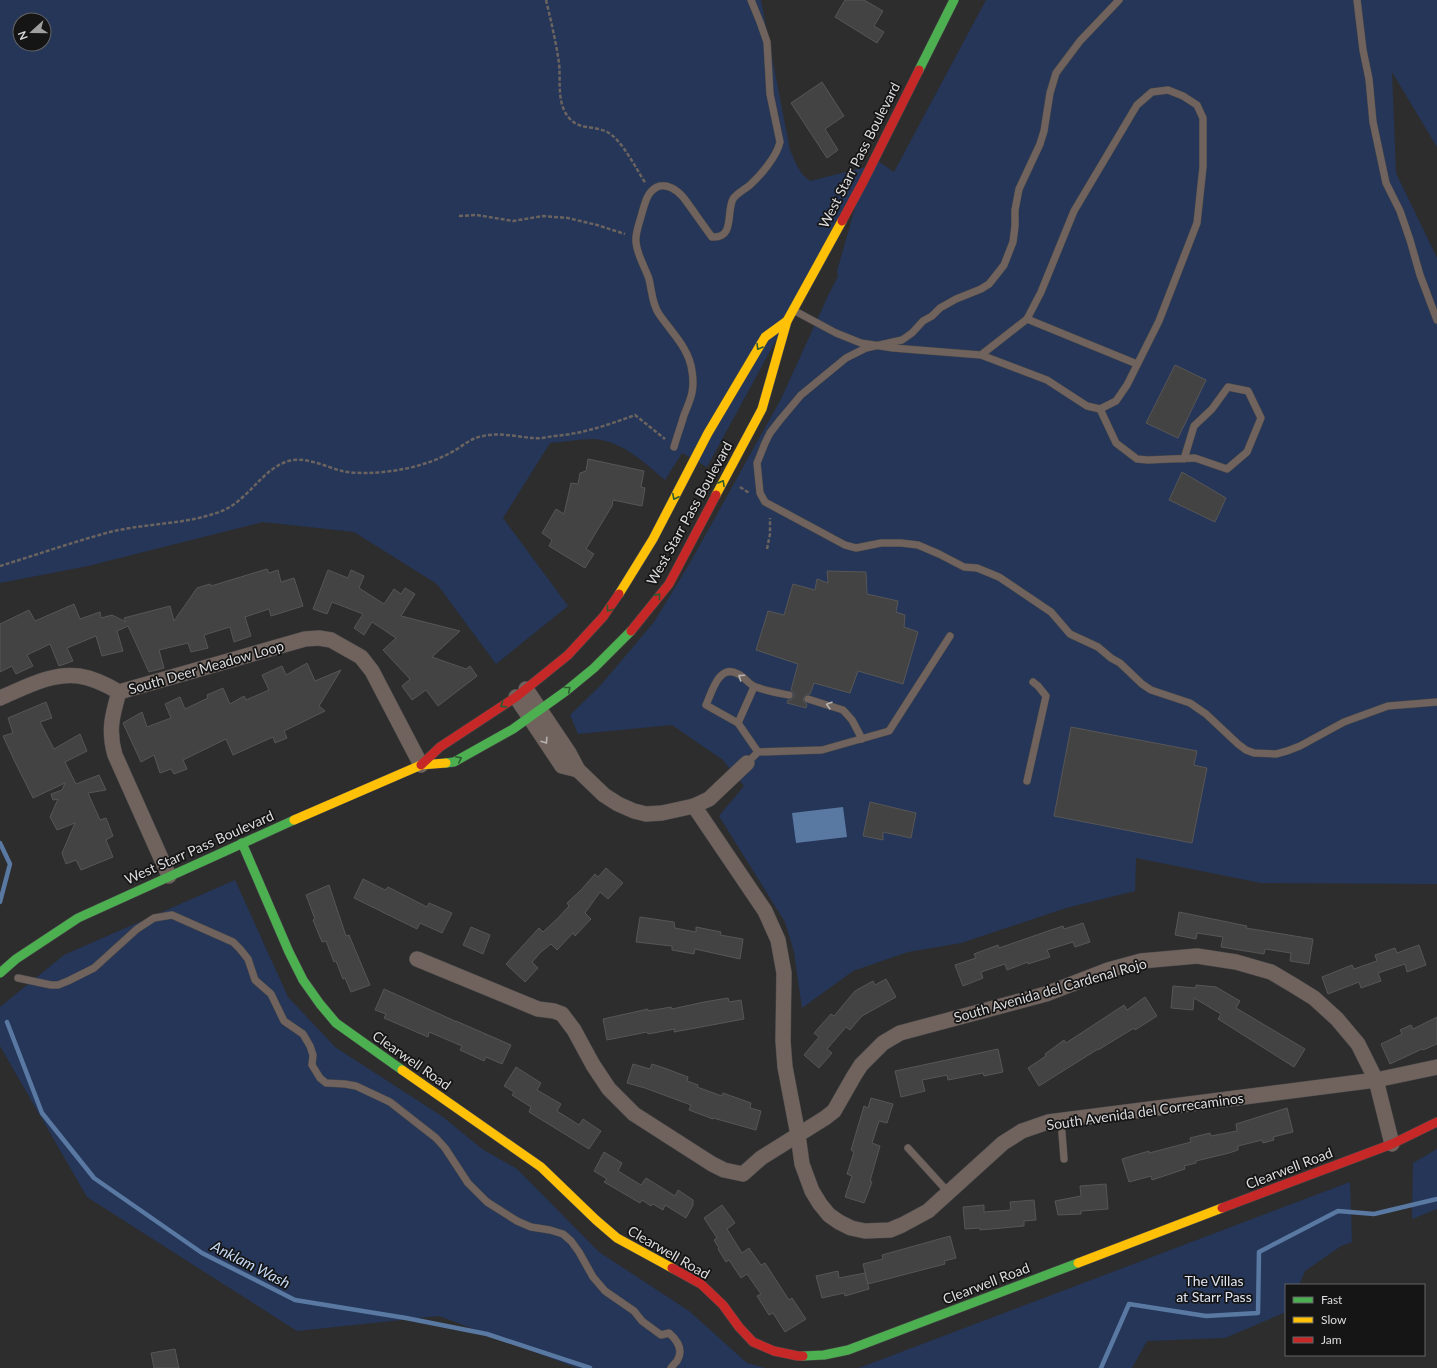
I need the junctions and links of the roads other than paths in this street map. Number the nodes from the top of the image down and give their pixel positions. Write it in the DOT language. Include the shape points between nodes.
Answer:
graph roads {
  1 [pos="751,0"];
  2 [pos="954,0"];
  3 [pos="1119,0"];
  4 [pos="1358,0"];
  5 [pos="793,310"];
  6 [pos="1027,320"];
  7 [pos="1437,320"];
  8 [pos="787,321"];
  9 [pos="877,345"];
  10 [pos="981,355"];
  11 [pos="1137,364"];
  12 [pos="1100,409"];
  13 [pos="674,447"];
  14 [pos="1184,459"];
  15 [pos="950,636"];
  16 [pos="1033,682"];
  17 [pos="754,687"];
  18 [pos="119,692"];
  19 [pos="521,693"];
  20 [pos="789,695"];
  21 [pos="0,698"];
  22 [pos="808,699"];
  23 [pos="1437,702"];
  24 [pos="535,714"];
  25 [pos="738,723"];
  26 [pos="862,739"];
  27 [pos="758,752"];
  28 [pos="747,763"];
  29 [pos="421,765"];
  30 [pos="1027,781"];
  31 [pos="694,806"];
  32 [pos="242,843"];
  33 [pos="169,876"];
  34 [pos="417,958"];
  35 [pos="0,973"];
  36 [pos="18,978"];
  37 [pos="1437,1067"];
  38 [pos="1376,1080"];
  39 [pos="1061,1120"];
  40 [pos="1437,1122"];
  41 [pos="798,1135"];
  42 [pos="1392,1144"];
  43 [pos="908,1148"];
  44 [pos="1064,1159"];
  45 [pos="948,1192"];
  46 [pos="671,1368"];
  1 -- 13 [label="lane" via="767,42 770,94 780,142 779,149 762,172 732,200 728,229 723,235 712,237 675,188 666,186 651,192 646,200 636,239 637,250 658,313 690,357 692,396"];
  2 -- 5 [label="street, West Starr Pass Boulevard" via="863,182"];
  3 -- 9 [label="lane" via="1080,41 1056,73 1040,144 1019,189 1012,242 1004,265 989,284 947,304 902,340"];
  4 -- 7 [label="lane" via="1373,122 1386,183 1400,212"];
  5 -- 8 [label="street, West Starr Pass Boulevard"];
  5 -- 9 [label="lane" via="836,333 861,343"];
  6 -- 10 [label="lane"];
  6 -- 11 [label="lane"];
  6 -- 11 [label="lane" via="1074,211 1136,105 1152,92 1168,90 1184,96 1197,105 1203,118 1203,167 1197,223 1159,321"];
  8 -- 19 [label="street, West Starr Pass Boulevard, one-way" via="765,337 708,433 653,539 623,590 568,656"];
  24 -- 8 [label="street, West Starr Pass Boulevard, one-way" via="594,668 625,638 669,584 762,409"];
  9 -- 10 [label="lane"];
  9 -- 23 [label="lane" via="846,358 801,395 780,420 765,443 758,463 760,493 766,502 845,546 856,548 881,543 918,545 964,567 977,568 999,577 1052,612 1070,634 1098,647 1142,684 1151,690 1190,703 1206,714 1238,744 1254,753 1276,754 1287,751 1344,722 1388,706"];
  10 -- 12 [label="lane" via="1047,380 1087,406"];
  11 -- 12 [label="lane" via="1116,401"];
  12 -- 14 [label="lane" via="1116,443 1137,458"];
  14 -- 14 [label="lane" via="1195,458 1227,469 1246,452 1261,418 1248,391 1228,387 1212,409 1194,426"];
  15 -- 26 [label="lane" via="889,731"];
  16 -- 30 [label="lane" via="1046,696"];
  17 -- 20 [label="lane"];
  17 -- 25 [label="lane"];
  17 -- 25 [label="lane, one-way" via="738,674 728,671 722,673 706,705"];
  18 -- 21 [label="street" via="79,676 60,676"];
  18 -- 29 [label="street, South Deer Meadow Loop" via="305,639 331,640 361,656 372,671"];
  18 -- 33 [label="street, South Deer Meadow Loop" via="112,716 111,741"];
  19 -- 24 [label="street"];
  19 -- 29 [label="street, West Starr Pass Boulevard, one-way" via="440,747"];
  26 -- 22 [label="lane, one-way" via="852,720 843,710"];
  29 -- 24 [label="street, West Starr Pass Boulevard, one-way" via="454,762"];
  24 -- 31 [label="street" via="562,766 578,770 604,795 618,804 646,814"];
  25 -- 27 [label="lane"];
  26 -- 27 [label="lane" via="822,750"];
  27 -- 28 [label="lane"];
  28 -- 31 [label="street" via="709,799"];
  29 -- 32 [label="street, West Starr Pass Boulevard"];
  31 -- 41 [label="street, South Avenida del Correcaminos" via="765,911 778,940 784,973 785,1067"];
  32 -- 33 [label="street, West Starr Pass Boulevard"];
  32 -- 42 [label="street, Clearwell Road" via="289,952 304,980 336,1023 541,1167 617,1238 701,1284 723,1305 753,1342 774,1351 798,1356 824,1355 848,1350"];
  33 -- 35 [label="street, West Starr Pass Boulevard" via="78,918 16,959"];
  34 -- 41 [label="street, South Avenida del Cardenal Rojo" via="538,1009 562,1014 609,1089 634,1114 724,1170 743,1174 761,1158"];
  36 -- 46 [label="lane" via="51,985 68,981 94,968 136,929 154,918 172,915 233,942 248,959 255,980 271,994 284,1021 303,1034 313,1055 312,1065 320,1078 326,1083 356,1086 390,1102 436,1138 468,1184 487,1202 517,1221 562,1234 571,1241 593,1277 605,1291 661,1335 669,1333 675,1338 681,1353"];
  37 -- 38 [label="street, South Avenida del Correcaminos"];
  38 -- 39 [label="street, South Avenida del Correcaminos"];
  38 -- 41 [label="street, South Avenida del Cardenal Rojo" via="1358,1044 1337,1019 1314,998 1271,972 1236,962 1197,956 1166,958 1141,961 1108,970 1039,996 900,1033 883,1043 861,1065 834,1111"];
  38 -- 42 [label="street, South Avenida del Cardenal Rojo"];
  39 -- 44 [label="lane"];
  39 -- 45 [label="street, South Avenida del Correcaminos" via="1022,1131 1003,1143"];
  40 -- 42 [label="street, Clearwell Road"];
  41 -- 45 [label="street, South Avenida del Correcaminos" via="802,1164 812,1191 829,1215 851,1228 864,1231 890,1230 902,1226 928,1211"];
  43 -- 45 [label="lane"];
}
